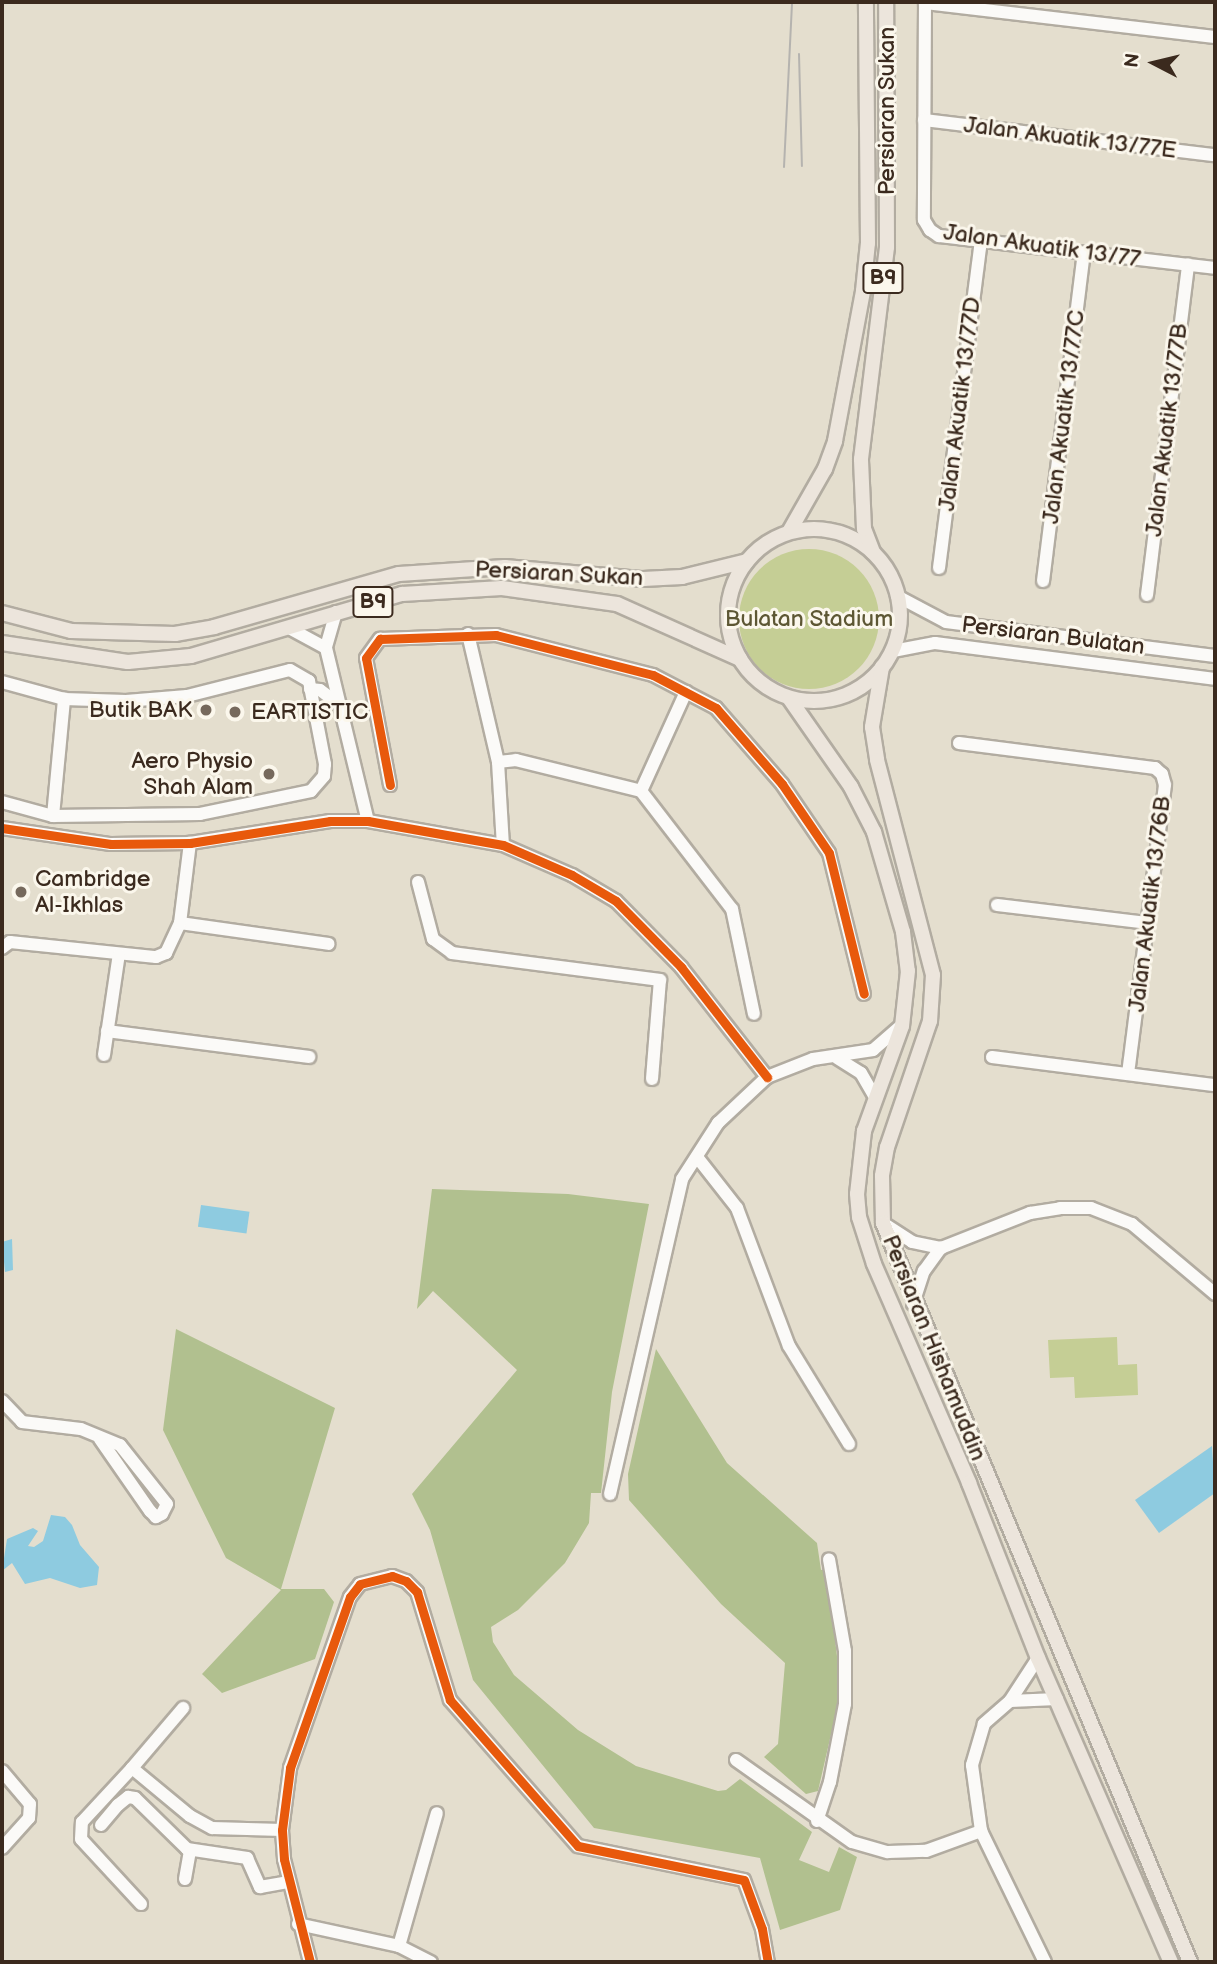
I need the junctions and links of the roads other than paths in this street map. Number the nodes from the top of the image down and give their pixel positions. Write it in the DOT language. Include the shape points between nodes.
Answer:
graph roads {
  1 [pos="866,2"];
  2 [pos="886,2"];
  3 [pos="925,2"];
  4 [pos="1215,37"];
  5 [pos="924,120"];
  6 [pos="1215,155"];
  7 [pos="981,241"];
  8 [pos="1084,253"];
  9 [pos="1188,265"];
  10 [pos="1215,268"];
  11 [pos="789,532"];
  12 [pos="873,552"];
  13 [pos="747,561"];
  14 [pos="939,568"];
  15 [pos="1044,582"];
  16 [pos="1147,595"];
  17 [pos="897,596"];
  18 [pos="336,612"];
  19 [pos="2,613"];
  20 [pos="289,628"];
  21 [pos="468,634"];
  22 [pos="2,643"];
  23 [pos="326,648"];
  24 [pos="893,650"];
  25 [pos="1215,656"];
  26 [pos="740,659"];
  27 [pos="881,667"];
  28 [pos="1215,678"];
  29 [pos="2,682"];
  30 [pos="310,689"];
  31 [pos="687,692"];
  32 [pos="789,698"];
  33 [pos="64,699"];
  34 [pos="341,707"];
  35 [pos="960,743"];
  36 [pos="498,762"];
  37 [pos="390,785"];
  38 [pos="641,791"];
  39 [pos="2,802"];
  40 [pos="200,814"];
  41 [pos="53,816"];
  42 [pos="368,821"];
  43 [pos="2,828"];
  44 [pos="208,837"];
  45 [pos="190,843"];
  46 [pos="503,845"];
  47 [pos="418,882"];
  48 [pos="998,905"];
  49 [pos="180,923"];
  50 [pos="1147,923"];
  51 [pos="329,944"];
  52 [pos="2,948"];
  53 [pos="118,954"];
  54 [pos="681,967"];
  55 [pos="660,980"];
  56 [pos="864,994"];
  57 [pos="754,1014"];
  58 [pos="902,1026"];
  59 [pos="107,1031"];
  60 [pos="104,1055"];
  61 [pos="309,1057"];
  62 [pos="992,1057"];
  63 [pos="837,1058"];
  64 [pos="1128,1072"];
  65 [pos="767,1077"];
  66 [pos="652,1079"];
  67 [pos="1215,1085"];
  68 [pos="875,1097"];
  69 [pos="697,1157"];
  70 [pos="883,1223"];
  71 [pos="941,1248"];
  72 [pos="1215,1294"];
  73 [pos="913,1304"];
  74 [pos="2,1401"];
  75 [pos="100,1439"];
  76 [pos="849,1444"];
  77 [pos="610,1494"];
  78 [pos="829,1559"];
  79 [pos="1038,1658"];
  80 [pos="1057,1699"];
  81 [pos="1010,1701"];
  82 [pos="183,1708"];
  83 [pos="736,1760"];
  84 [pos="132,1768"];
  85 [pos="2,1771"];
  86 [pos="437,1813"];
  87 [pos="817,1821"];
  88 [pos="101,1825"];
  89 [pos="282,1830"];
  90 [pos="981,1831"];
  91 [pos="2,1848"];
  92 [pos="190,1851"];
  93 [pos="185,1879"];
  94 [pos="288,1882"];
  95 [pos="141,1904"];
  96 [pos="298,1924"];
  97 [pos="398,1946"];
  98 [pos="310,1962"];
  99 [pos="431,1962"];
  100 [pos="768,1962"];
  101 [pos="1045,1962"];
  102 [pos="1171,1962"];
  103 [pos="1190,1962"];
  1 -- 11 [label="main road, Persiaran Sukan / B9" via="868,243 861,302 835,441 825,469"];
  2 -- 12 [label="main road, Persiaran Sukan / B9" via="887,247 861,459 862,507"];
  3 -- 4 [label="street"];
  3 -- 5 [label="street, Jalan Akuatik 13/77"];
  5 -- 6 [label="street, Jalan Akuatik 13/77E"];
  5 -- 7 [label="street, Jalan Akuatik 13/77" via="924,220 939,236"];
  7 -- 8 [label="street, Jalan Akuatik 13/77"];
  7 -- 14 [label="street, Jalan Akuatik 13/77D"];
  8 -- 9 [label="street, Jalan Akuatik 13/77"];
  8 -- 15 [label="street, Jalan Akuatik 13/77C"];
  9 -- 10 [label="street, Jalan Akuatik 13/77"];
  9 -- 16 [label="street, Jalan Akuatik 13/77B"];
  11 -- 12 [label="main road" via="819,529 848,536"];
  11 -- 13 [label="main road, B9"];
  12 -- 17 [label="main road, B9"];
  13 -- 19 [label="main road, Persiaran Sukan / B9" via="682,577 643,579 505,567 399,574 175,634 71,631"];
  13 -- 26 [label="main road, B9" via="734,583 728,609 730,635"];
  17 -- 24 [label="main road"];
  17 -- 25 [label="street, Persiaran Bulatan" via="946,622"];
  18 -- 20 [label="main road, Persiaran Sukan / B9"];
  18 -- 23 [label="street"];
  18 -- 26 [label="main road, Persiaran Sukan / B9" via="402,594 502,588 552,592 617,604"];
  20 -- 22 [label="main road, Persiaran Sukan / B9" via="191,656 128,662"];
  20 -- 23 [label="street"];
  21 -- 31 [label="street" via="496,635 653,675"];
  21 -- 36 [label="street"];
  21 -- 37 [label="street" via="380,639 367,651"];
  23 -- 34 [label="street"];
  24 -- 27 [label="main road"];
  24 -- 28 [label="street, Persiaran Bulatan" via="935,643"];
  26 -- 32 [label="main road, B9" via="770,689"];
  27 -- 32 [label="main road" via="863,685 840,697 815,701"];
  27 -- 70 [label="main road, Persiaran Hishamuddin" via="873,727 877,760 933,975 930,1021 887,1147"];
  29 -- 33 [label="street"];
  30 -- 33 [label="street" via="302,674 290,670 187,696 126,701"];
  30 -- 34 [label="street" via="320,690"];
  30 -- 40 [label="street" via="325,764 318,785 311,791"];
  31 -- 38 [label="street"];
  31 -- 56 [label="street" via="716,708 782,784 828,853"];
  32 -- 58 [label="main road, Persiaran Hishamuddin" via="851,787 874,832 903,932 908,971"];
  33 -- 41 [label="street"];
  34 -- 42 [label="street"];
  35 -- 50 [label="street, Jalan Akuatik 13/76B" via="1155,768 1162,774 1165,785"];
  36 -- 38 [label="street" via="516,760"];
  36 -- 46 [label="street"];
  38 -- 57 [label="street" via="732,909"];
  39 -- 41 [label="street"];
  40 -- 41 [label="street"];
  40 -- 44 [label="street"];
  42 -- 44 [label="street" via="330,821"];
  42 -- 46 [label="street"];
  43 -- 45 [label="street" via="111,844"];
  44 -- 45 [label="street"];
  45 -- 49 [label="street"];
  46 -- 54 [label="street" via="572,874 616,901"];
  47 -- 55 [label="street" via="433,939 452,953"];
  48 -- 50 [label="street"];
  49 -- 51 [label="street"];
  49 -- 53 [label="street" via="166,953 156,957"];
  50 -- 64 [label="street, Jalan Akuatik 13/76B"];
  52 -- 53 [label="street" via="10,942"];
  53 -- 59 [label="street"];
  54 -- 55 [label="street"];
  54 -- 65 [label="street"];
  55 -- 66 [label="street"];
  58 -- 63 [label="street" via="873,1050"];
  58 -- 68 [label="main road, Persiaran Hishamuddin"];
  59 -- 60 [label="street"];
  59 -- 61 [label="street"];
  62 -- 64 [label="street"];
  63 -- 65 [label="street" via="813,1059"];
  63 -- 68 [label="street" via="861,1073"];
  64 -- 67 [label="street"];
  65 -- 69 [label="street" via="738,1099"];
  68 -- 79 [label="main road, Persiaran Hishamuddin" via="859,1166 859,1217"];
  69 -- 76 [label="street" via="737,1208 803,1374"];
  69 -- 77 [label="street" via="682,1179 668,1227"];
  70 -- 71 [label="street" via="912,1242"];
  70 -- 73 [label="main road, Persiaran Hishamuddin"];
  71 -- 72 [label="street" via="1030,1213 1091,1208 1148,1233"];
  71 -- 73 [label="street" via="924,1271"];
  73 -- 103 [label="main road, Persiaran Hishamuddin"];
  74 -- 75 [label="street" via="22,1422 81,1430"];
  75 -- 75 [label="street" via="120,1445 139,1465 167,1504 162,1514 156,1517 150,1511 128,1473"];
  78 -- 87 [label="street" via="845,1651 845,1704"];
  79 -- 80 [label="main road, Persiaran Hishamuddin"];
  79 -- 81 [label="street"];
  80 -- 81 [label="street"];
  80 -- 102 [label="main road, Persiaran Hishamuddin"];
  81 -- 90 [label="street" via="984,1724 977,1738 972,1765"];
  82 -- 84 [label="street"];
  83 -- 87 [label="street"];
  84 -- 89 [label="street" via="190,1816 212,1828"];
  84 -- 95 [label="street" via="82,1822 81,1839"];
  85 -- 91 [label="street" via="30,1804 29,1818"];
  86 -- 97 [label="street"];
  87 -- 90 [label="street" via="852,1842 888,1852 926,1852"];
  88 -- 92 [label="street" via="128,1797 135,1798"];
  89 -- 94 [label="street"];
  89 -- 100 [label="street" via="290,1768 338,1622 360,1584 392,1576 417,1592 450,1700 578,1846 744,1880 762,1928"];
  90 -- 101 [label="street"];
  92 -- 93 [label="street"];
  92 -- 94 [label="street" via="247,1858 260,1887"];
  94 -- 96 [label="street"];
  96 -- 97 [label="street"];
  96 -- 98 [label="street"];
  97 -- 99 [label="street"];
}
